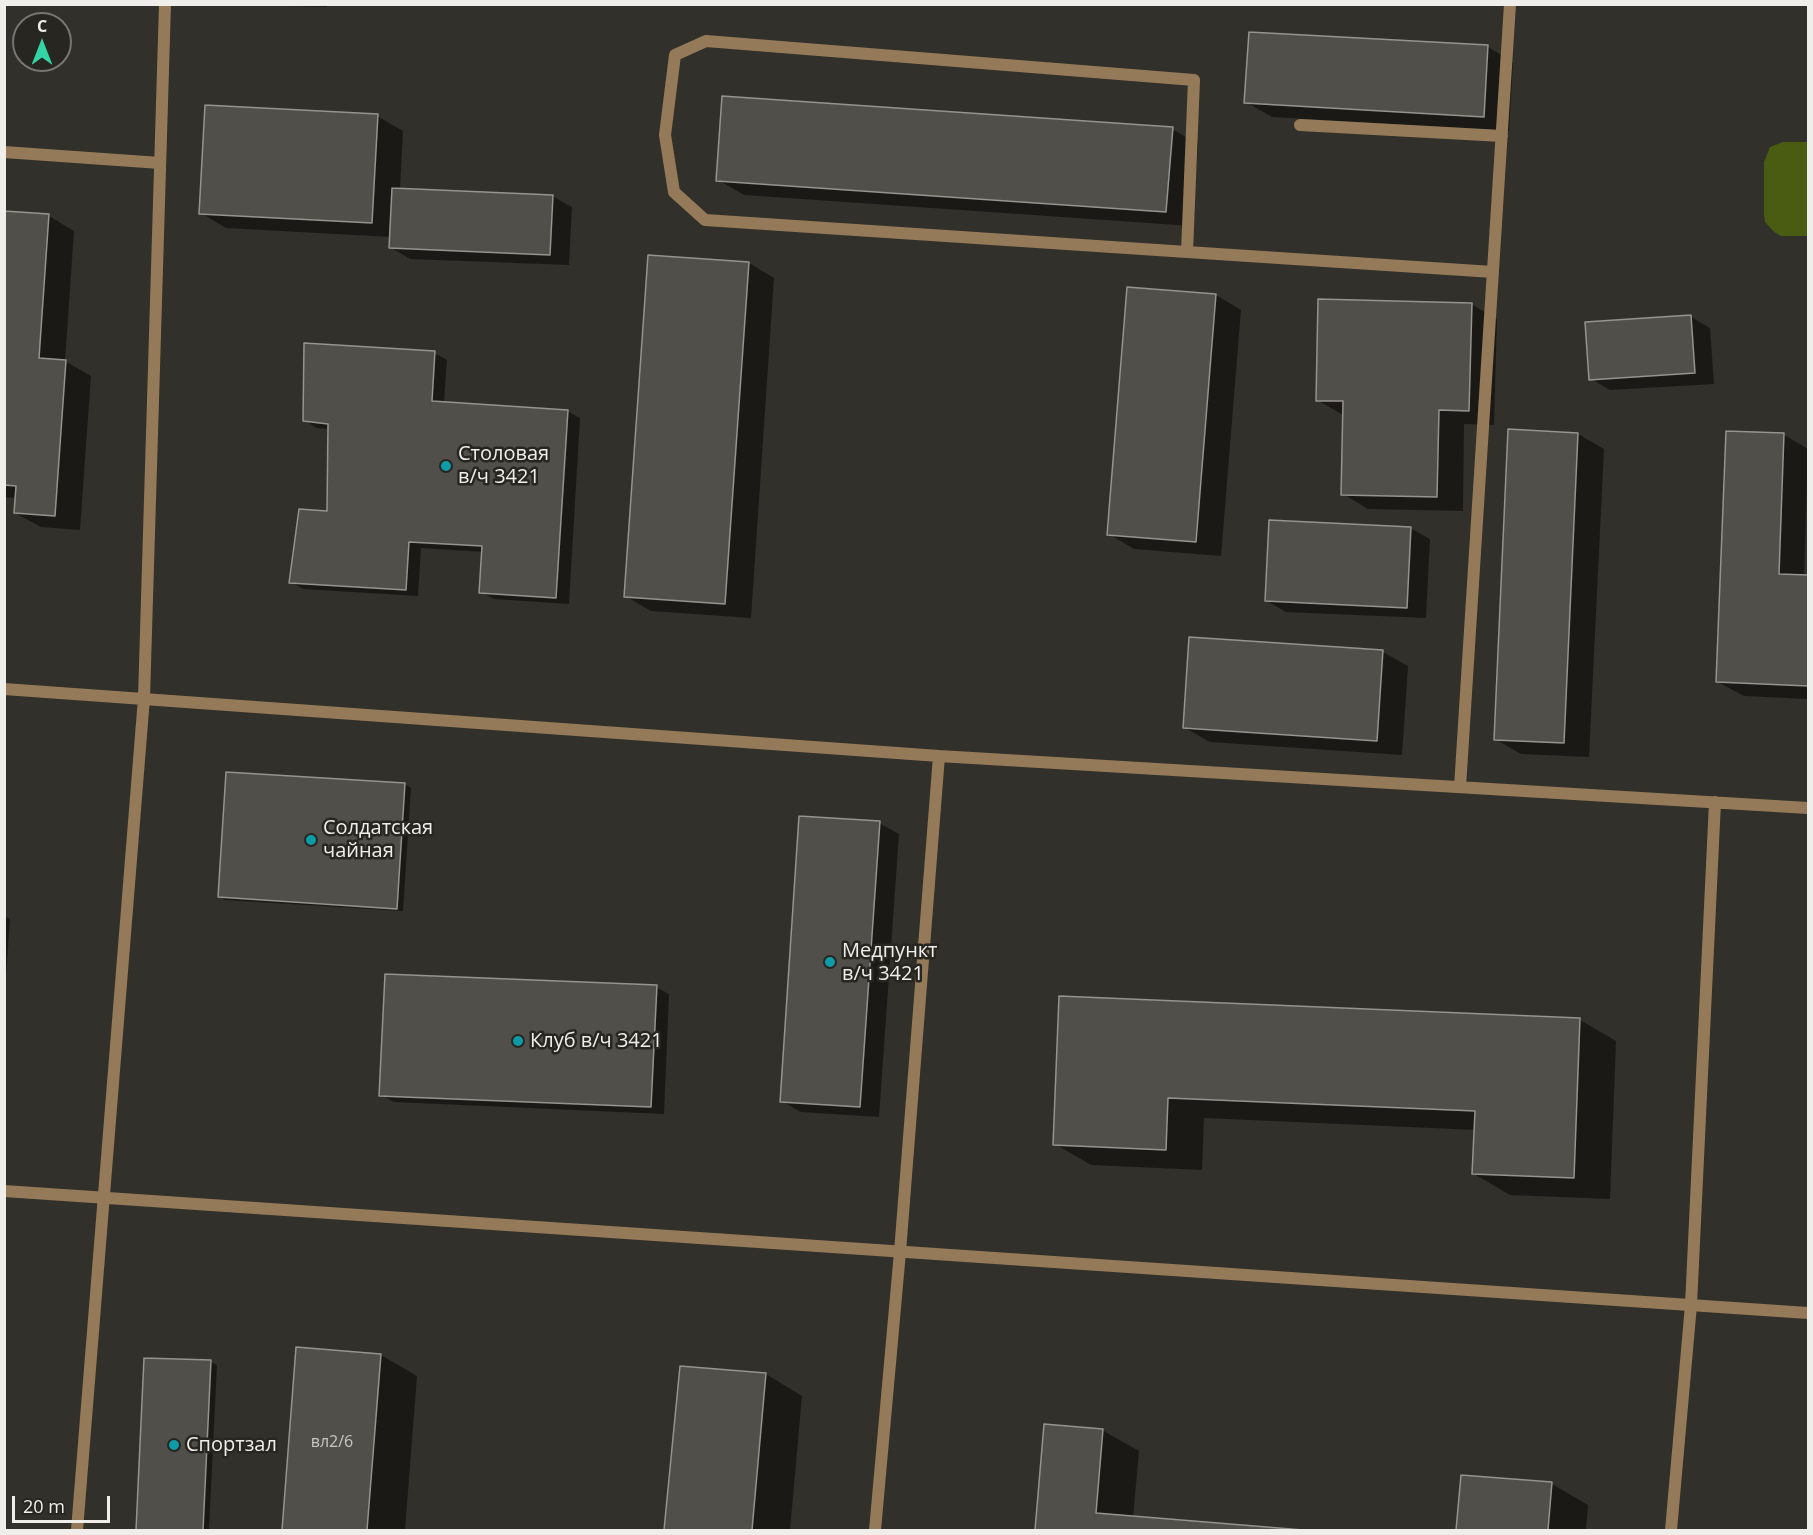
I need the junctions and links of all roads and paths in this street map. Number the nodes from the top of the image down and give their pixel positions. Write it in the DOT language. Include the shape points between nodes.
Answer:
graph roads {
  1 [pos="165,4"];
  2 [pos="1510,4"];
  3 [pos="1300,125"];
  4 [pos="1502,136"];
  5 [pos="4,152"];
  6 [pos="160,163"];
  7 [pos="1187,252"];
  8 [pos="1493,272"];
  9 [pos="4,689"];
  10 [pos="144,698"];
  11 [pos="939,756"];
  12 [pos="1460,787"];
  13 [pos="1715,802"];
  14 [pos="1809,808"];
  15 [pos="4,1191"];
  16 [pos="104,1197"];
  17 [pos="900,1252"];
  18 [pos="1691,1305"];
  19 [pos="1809,1313"];
  20 [pos="77,1530"];
  21 [pos="875,1530"];
  22 [pos="1671,1530"];
  1 -- 6 [label="street"];
  2 -- 4 [label="street"];
  3 -- 4 [label="street"];
  4 -- 8 [label="street"];
  5 -- 6 [label="street"];
  6 -- 10 [label="street"];
  7 -- 7 [label="street" via="705,220 674,192 665,135 675,55 706,40 1194,80"];
  7 -- 8 [label="street"];
  8 -- 12 [label="street"];
  9 -- 10 [label="street"];
  10 -- 11 [label="street"];
  10 -- 16 [label="street"];
  11 -- 12 [label="street"];
  11 -- 17 [label="street"];
  12 -- 13 [label="street"];
  13 -- 14 [label="street"];
  13 -- 18 [label="street"];
  15 -- 16 [label="street"];
  16 -- 17 [label="street"];
  16 -- 20 [label="street"];
  17 -- 18 [label="street"];
  17 -- 21 [label="street"];
  18 -- 19 [label="street"];
  18 -- 22 [label="street"];
}
